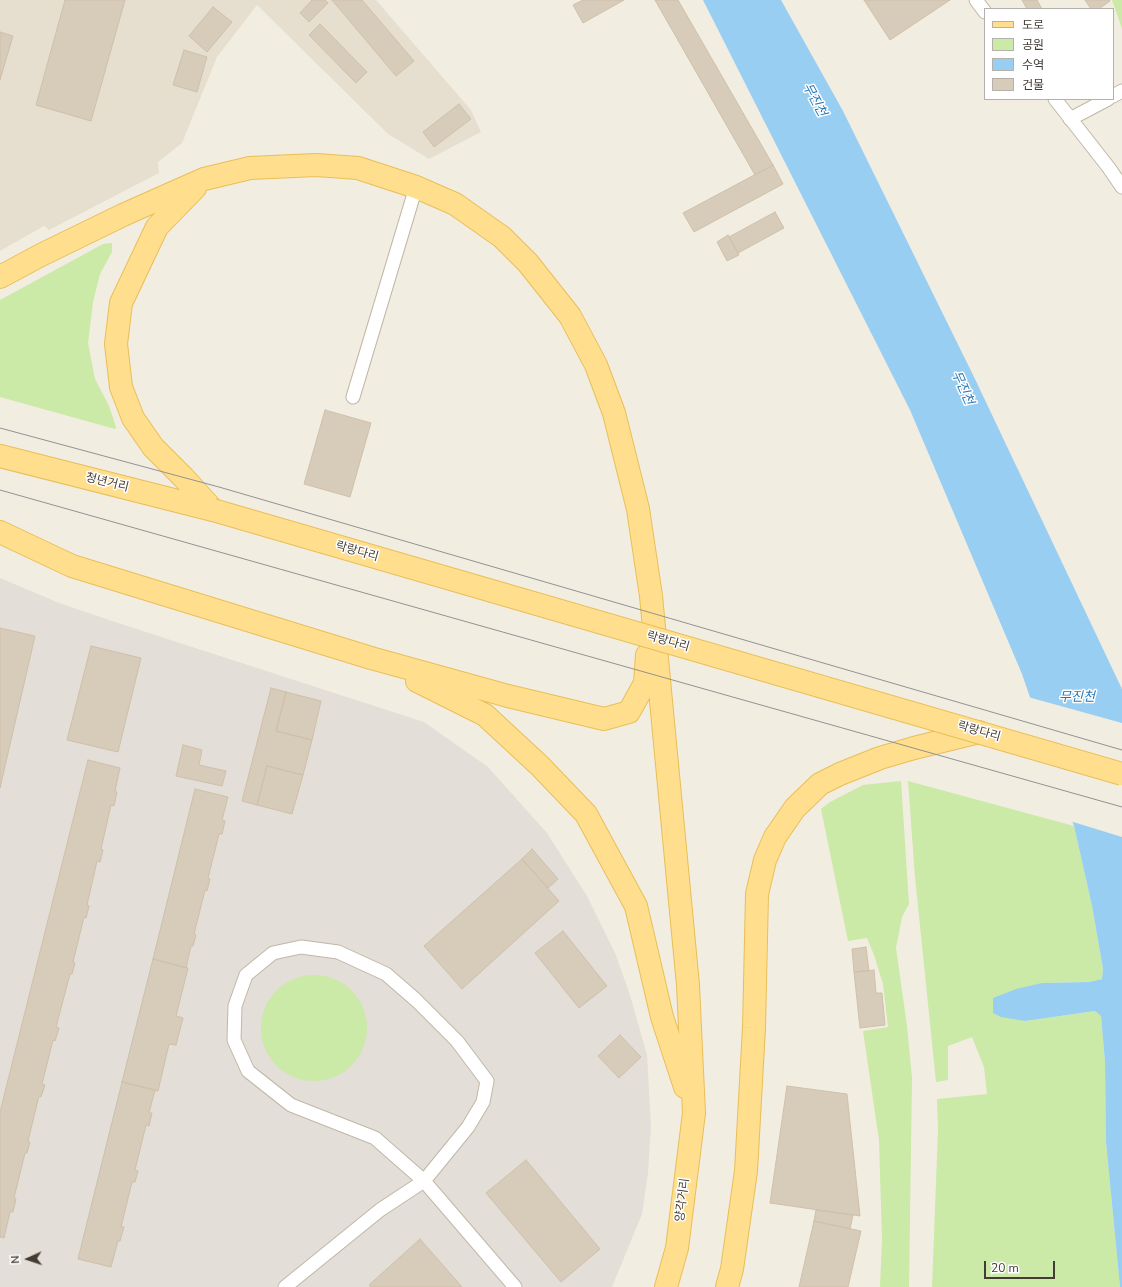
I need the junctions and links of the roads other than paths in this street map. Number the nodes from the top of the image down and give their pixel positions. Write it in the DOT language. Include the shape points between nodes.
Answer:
graph roads {
  1 [pos="976,0"];
  2 [pos="984,11"];
  3 [pos="1056,100"];
  4 [pos="1106,100"];
  5 [pos="1070,119"];
  6 [pos="204,179"];
  7 [pos="416,187"];
  8 [pos="1122,187"];
  9 [pos="0,277"];
  10 [pos="353,397"];
  11 [pos="0,456"];
  12 [pos="213,510"];
  13 [pos="0,532"];
  14 [pos="650,596"];
  15 [pos="371,658"];
  16 [pos="979,732"];
  17 [pos="1122,774"];
  18 [pos="694,1113"];
  19 [pos="424,1181"];
  20 [pos="285,1287"];
  21 [pos="515,1287"];
  22 [pos="666,1287"];
  23 [pos="727,1287"];
  1 -- 2 [label="lane"];
  3 -- 5 [label="lane"];
  4 -- 5 [label="lane"];
  5 -- 8 [label="lane" via="1110,168"];
  6 -- 7 [label="main road" via="250,168 316,166 358,168"];
  6 -- 9 [label="main road" via="124,215"];
  6 -- 12 [label="main road" via="157,227 121,303 116,344 121,387 133,418 154,447"];
  7 -- 10 [label="lane"];
  7 -- 14 [label="main road" via="455,204 502,237 528,263 570,316 596,365 614,413 638,509"];
  11 -- 12 [label="main road, 청년거리"];
  12 -- 16 [label="main road, 락랑다리, bridge"];
  13 -- 15 [label="main road" via="72,566"];
  14 -- 15 [label="main road" via="645,683 629,712 604,719 508,696"];
  14 -- 18 [label="main road, 양각거리" via="688,985"];
  15 -- 18 [label="main road" via="485,715 540,766 586,814 636,906 662,1017"];
  16 -- 17 [label="main road, 락랑다리, bridge"];
  16 -- 23 [label="main road" via="880,758 820,784 795,808 775,837 765,860 757,894 754,1028 746,1171 732,1269"];
  18 -- 22 [label="main road, 양각거리" via="677,1248"];
  19 -- 19 [label="lane" via="468,1127 483,1102 487,1081 457,1041 386,974 338,952 301,947 273,953 246,975 234,1006 234,1040 248,1071 291,1106 375,1138"];
  19 -- 20 [label="lane" via="380,1210"];
  19 -- 21 [label="lane"];
}
